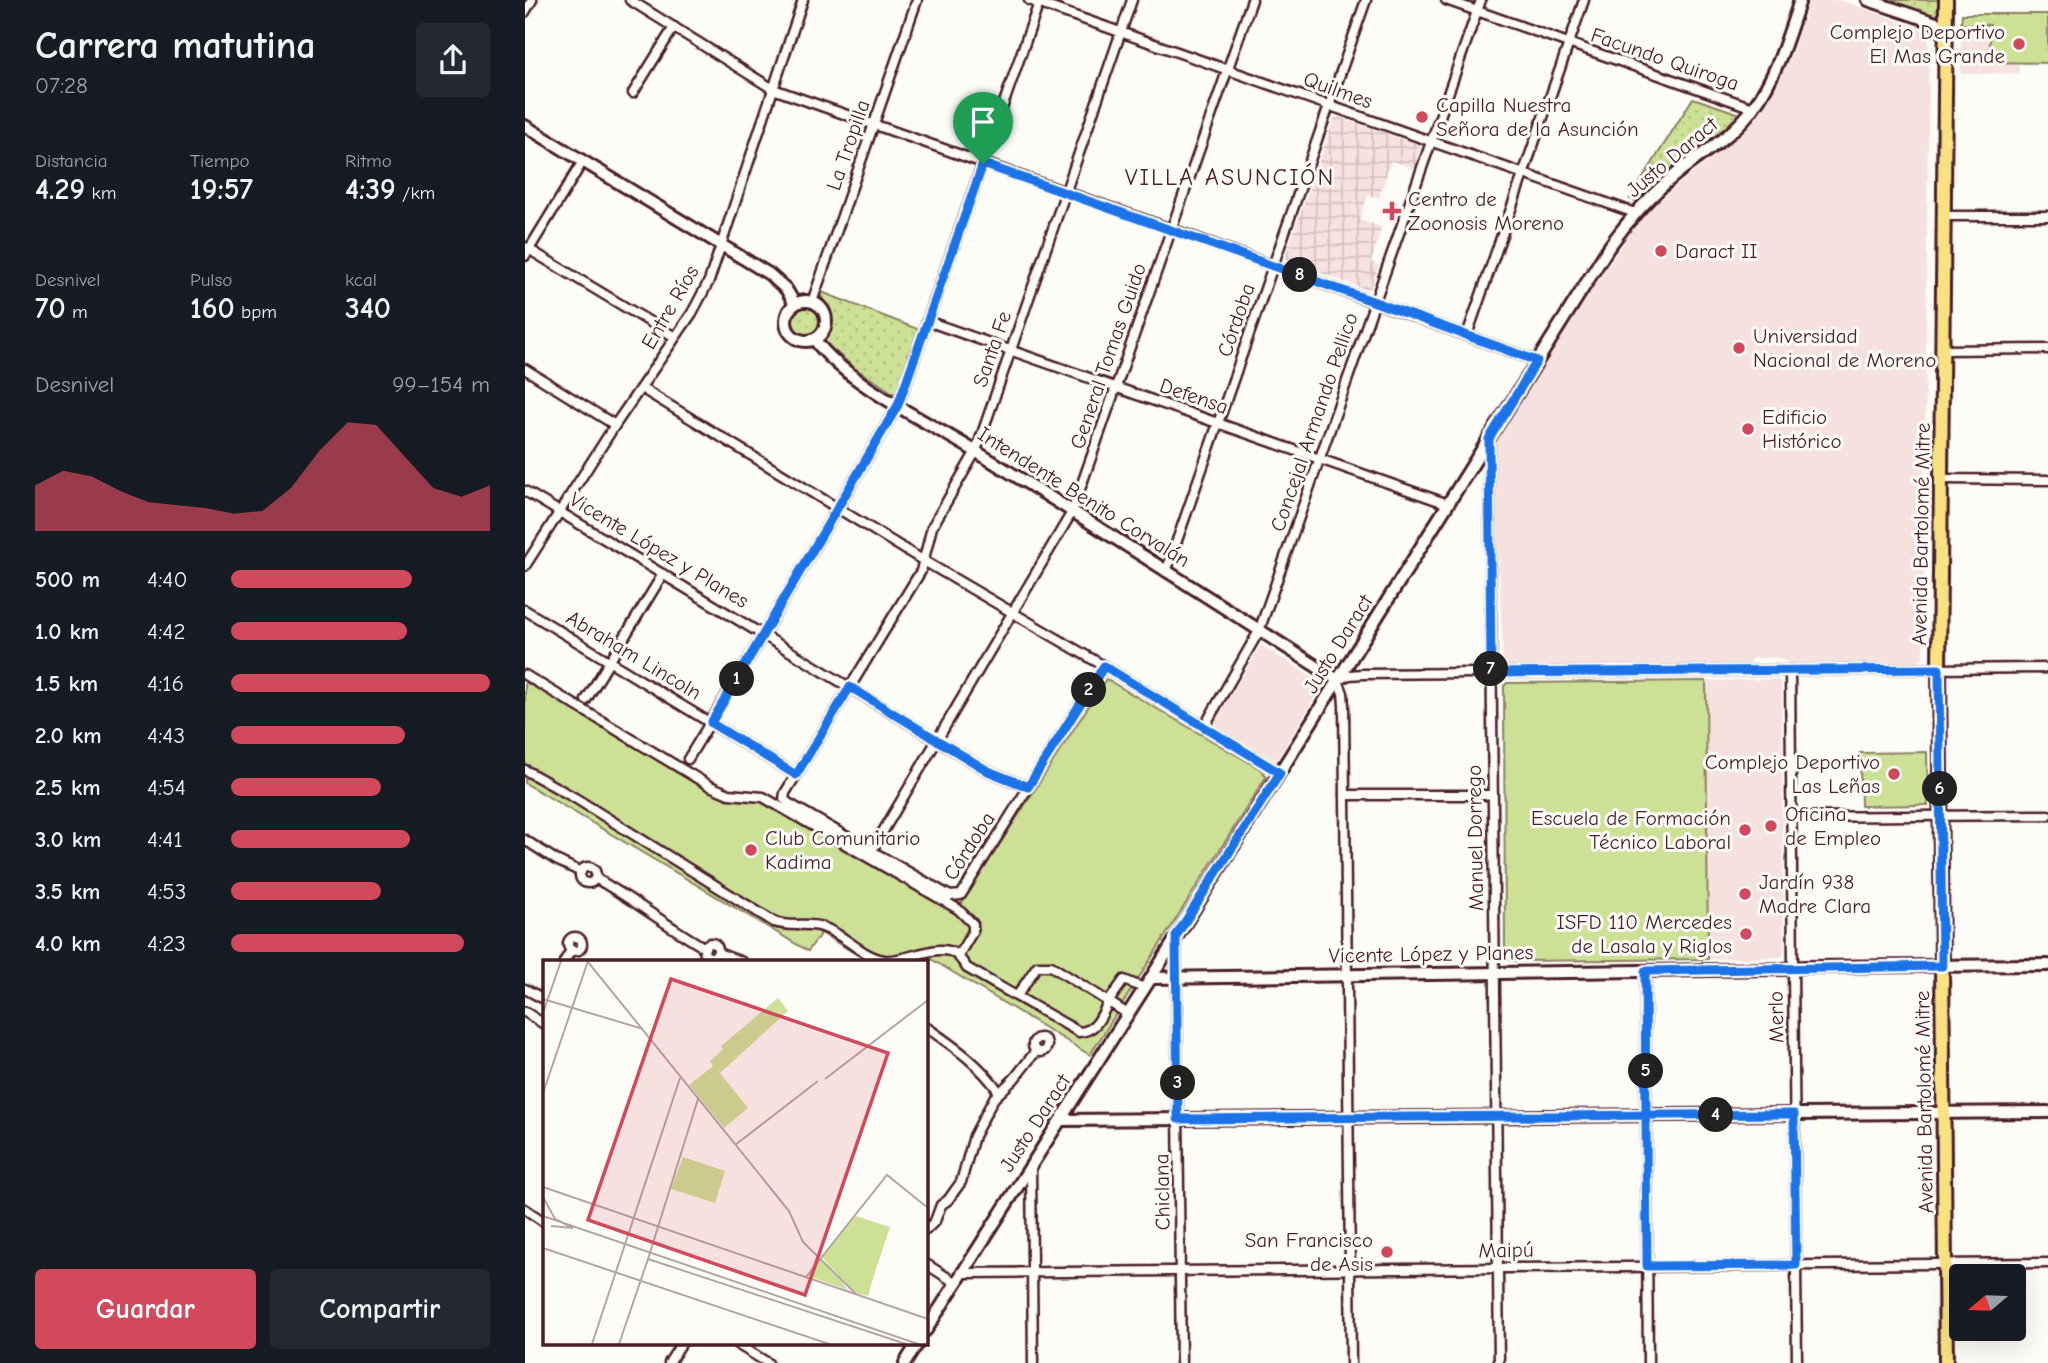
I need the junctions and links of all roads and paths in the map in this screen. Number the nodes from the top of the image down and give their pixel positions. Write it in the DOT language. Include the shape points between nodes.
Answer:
graph roads {
  1 [pos="532,0"];
  2 [pos="630,0"];
  3 [pos="803,0"];
  4 [pos="918,0"];
  5 [pos="1029,0"];
  6 [pos="1132,0"];
  7 [pos="1252,0"];
  8 [pos="1366,0"];
  9 [pos="1446,0"];
  10 [pos="1481,0"];
  11 [pos="1584,0"];
  12 [pos="1800,0"];
  13 [pos="1868,0"];
  14 [pos="1946,0"];
  15 [pos="1040,2"];
  16 [pos="640,3"];
  17 [pos="1477,11"];
  18 [pos="525,12"];
  19 [pos="1945,26"];
  20 [pos="674,27"];
  21 [pos="1121,31"];
  22 [pos="1569,44"];
  23 [pos="1227,69"];
  24 [pos="773,89"];
  25 [pos="633,93"];
  26 [pos="1329,105"];
  27 [pos="1753,108"];
  28 [pos="874,124"];
  29 [pos="525,126"];
  30 [pos="1431,142"];
  31 [pos="583,161"];
  32 [pos="983,164"];
  33 [pos="1523,174"];
  34 [pos="1064,192"];
  35 [pos="1635,213"];
  36 [pos="1943,216"];
  37 [pos="2048,216"];
  38 [pos="1171,229"];
  39 [pos="722,244"];
  40 [pos="526,251"];
  41 [pos="1273,266"];
  42 [pos="812,302"];
  43 [pos="1375,302"];
  44 [pos="795,304"];
  45 [pos="927,321"];
  46 [pos="1467,335"];
  47 [pos="675,337"];
  48 [pos="815,340"];
  49 [pos="2048,349"];
  50 [pos="1010,350"];
  51 [pos="1942,350"];
  52 [pos="1537,361"];
  53 [pos="525,369"];
  54 [pos="1116,387"];
  55 [pos="641,388"];
  56 [pos="898,405"];
  57 [pos="1218,423"];
  58 [pos="615,425"];
  59 [pos="1489,439"];
  60 [pos="976,451"];
  61 [pos="1320,459"];
  62 [pos="1941,479"];
  63 [pos="2048,480"];
  64 [pos="525,492"];
  65 [pos="1448,504"];
  66 [pos="838,509"];
  67 [pos="559,512"];
  68 [pos="1072,512"];
  69 [pos="924,561"];
  70 [pos="525,566"];
  71 [pos="1166,572"];
  72 [pos="663,574"];
  73 [pos="525,610"];
  74 [pos="1012,613"];
  75 [pos="1259,631"];
  76 [pos="763,635"];
  77 [pos="609,661"];
  78 [pos="1104,666"];
  79 [pos="2048,667"];
  80 [pos="1939,669"];
  81 [pos="1790,670"];
  82 [pos="1491,673"];
  83 [pos="525,675"];
  84 [pos="1338,680"];
  85 [pos="850,687"];
  86 [pos="586,699"];
  87 [pos="711,723"];
  88 [pos="1204,727"];
  89 [pos="937,740"];
  90 [pos="688,759"];
  91 [pos="525,769"];
  92 [pos="1280,773"];
  93 [pos="796,775"];
  94 [pos="1028,787"];
  95 [pos="1493,794"];
  96 [pos="1345,796"];
  97 [pos="2048,815"];
  98 [pos="1940,816"];
  99 [pos="1791,817"];
  100 [pos="525,840"];
  101 [pos="872,850"];
  102 [pos="1176,936"];
  103 [pos="571,950"];
  104 [pos="958,956"];
  105 [pos="565,960"];
  106 [pos="737,960"];
  107 [pos="2048,965"];
  108 [pos="1942,966"];
  109 [pos="1793,968"];
  110 [pos="1645,971"];
  111 [pos="1495,973"];
  112 [pos="1347,975"];
  113 [pos="1177,977"];
  114 [pos="1151,978"];
  115 [pos="1144,988"];
  116 [pos="525,989"];
  117 [pos="1017,996"];
  118 [pos="543,997"];
  119 [pos="1109,1002"];
  120 [pos="525,1012"];
  121 [pos="1128,1014"];
  122 [pos="543,1023"];
  123 [pos="927,1028"];
  124 [pos="1036,1051"];
  125 [pos="999,1093"];
  126 [pos="2048,1112"];
  127 [pos="1944,1113"];
  128 [pos="1794,1114"];
  129 [pos="1646,1115"];
  130 [pos="1496,1116"];
  131 [pos="1348,1117"];
  132 [pos="1178,1119"];
  133 [pos="1061,1120"];
  134 [pos="1031,1165"];
  135 [pos="525,1209"];
  136 [pos="543,1221"];
  137 [pos="927,1229"];
  138 [pos="2048,1263"];
  139 [pos="1945,1264"];
  140 [pos="927,1265"];
  141 [pos="1796,1265"];
  142 [pos="1647,1266"];
  143 [pos="1498,1268"];
  144 [pos="1349,1269"];
  145 [pos="1180,1271"];
  146 [pos="1032,1272"];
  147 [pos="963,1273"];
  148 [pos="956,1283"];
  149 [pos="927,1328"];
  150 [pos="680,1346"];
  151 [pos="740,1346"];
  152 [pos="916,1346"];
  153 [pos="669,1363"];
  154 [pos="768,1363"];
  155 [pos="905,1363"];
  156 [pos="1033,1363"];
  157 [pos="1181,1363"];
  158 [pos="1350,1363"];
  159 [pos="1499,1363"];
  160 [pos="1648,1363"];
  161 [pos="1797,1363"];
  162 [pos="1946,1363"];
  1 -- 18 [label="street"];
  2 -- 16 [label="street"];
  3 -- 24 [label="street, Entre Ríos"];
  4 -- 28 [label="street, La Tropilla"];
  5 -- 15 [label="street, Quilmes"];
  6 -- 21 [label="street, Santa Fe"];
  7 -- 23 [label="street, General Tomas Guido"];
  8 -- 26 [label="street, Córdoba"];
  9 -- 17 [label="street, Facundo Quiroga"];
  10 -- 17 [label="street, Concejal Armando Pellico"];
  11 -- 22 [label="street"];
  12 -- 27 [label="street, Justo Daract" via="1771,76"];
  13 -- 19 [label="street"];
  14 -- 19 [label="main road, Avenida Bartolomé Mitre"];
  15 -- 21 [label="street, Quilmes"];
  15 -- 32 [label="street"];
  16 -- 20 [label="street"];
  17 -- 22 [label="street, Facundo Quiroga"];
  17 -- 30 [label="street, Concejal Armando Pellico"];
  19 -- 36 [label="main road, Avenida Bartolomé Mitre"];
  20 -- 24 [label="street"];
  20 -- 25 [label="street"];
  21 -- 23 [label="street, Quilmes"];
  21 -- 34 [label="street, Santa Fe"];
  22 -- 27 [label="street, Facundo Quiroga"];
  22 -- 33 [label="street"];
  23 -- 26 [label="street, Quilmes"];
  23 -- 38 [label="street, General Tomas Guido"];
  24 -- 28 [label="street"];
  24 -- 39 [label="street, Entre Ríos"];
  26 -- 30 [label="street, Quilmes"];
  26 -- 41 [label="street, Córdoba"];
  27 -- 35 [label="street, Justo Daract"];
  28 -- 32 [label="street"];
  28 -- 42 [label="street, La Tropilla"];
  29 -- 31 [label="street"];
  30 -- 33 [label="street, Quilmes"];
  30 -- 43 [label="street, Concejal Armando Pellico"];
  31 -- 39 [label="street"];
  31 -- 40 [label="street"];
  32 -- 34 [label="street"];
  32 -- 45 [label="street"];
  33 -- 35 [label="street, Quilmes"];
  33 -- 46 [label="street"];
  34 -- 38 [label="street"];
  34 -- 50 [label="street, Santa Fe"];
  35 -- 52 [label="street, Justo Daract"];
  36 -- 37 [label="street"];
  36 -- 51 [label="main road, Avenida Bartolomé Mitre"];
  38 -- 41 [label="street"];
  38 -- 54 [label="street, General Tomas Guido"];
  39 -- 44 [label="street" via="780,282"];
  39 -- 47 [label="street, Entre Ríos" via="709,281"];
  40 -- 47 [label="street"];
  41 -- 43 [label="street"];
  41 -- 57 [label="street, Córdoba"];
  42 -- 44 [label="street"];
  42 -- 48 [label="street" via="823,310 826,323"];
  43 -- 46 [label="street"];
  43 -- 61 [label="street, Concejal Armando Pellico"];
  44 -- 48 [label="street" via="785,320 789,334 801,341"];
  45 -- 50 [label="street, Defensa"];
  45 -- 56 [label="street"];
  46 -- 52 [label="street"];
  47 -- 55 [label="street, Entre Ríos"];
  48 -- 56 [label="street, Intendente Benito Corvalán" via="834,361"];
  49 -- 51 [label="street"];
  50 -- 54 [label="street, Defensa"];
  50 -- 60 [label="street, Santa Fe"];
  51 -- 62 [label="main road, Avenida Bartolomé Mitre"];
  52 -- 59 [label="street, Justo Daract"];
  53 -- 58 [label="street"];
  54 -- 57 [label="street, Defensa"];
  54 -- 68 [label="street, General Tomas Guido"];
  55 -- 58 [label="street, Entre Ríos"];
  55 -- 66 [label="street"];
  56 -- 60 [label="street, Intendente Benito Corvalán"];
  56 -- 66 [label="street"];
  57 -- 61 [label="street, Defensa"];
  57 -- 71 [label="street, Córdoba"];
  58 -- 67 [label="street, Entre Ríos"];
  59 -- 65 [label="street, Justo Daract"];
  59 -- 82 [label="street, Manuel Dorrego"];
  60 -- 68 [label="street, Intendente Benito Corvalán"];
  60 -- 69 [label="street, Santa Fe" via="932,527"];
  61 -- 65 [label="street, Defensa"];
  61 -- 75 [label="street, Concejal Armando Pellico"];
  62 -- 63 [label="street"];
  62 -- 80 [label="main road, Avenida Bartolomé Mitre"];
  64 -- 67 [label="street, Vicente López y Planes"];
  65 -- 84 [label="street, Justo Daract"];
  66 -- 69 [label="street"];
  66 -- 76 [label="street"];
  67 -- 70 [label="street, Entre Ríos"];
  67 -- 72 [label="street, Vicente López y Planes"];
  68 -- 71 [label="street, Intendente Benito Corvalán"];
  68 -- 74 [label="street, General Tomas Guido"];
  69 -- 74 [label="street"];
  69 -- 85 [label="street, Santa Fe"];
  71 -- 75 [label="street, Intendente Benito Corvalán"];
  72 -- 76 [label="street, Vicente López y Planes"];
  72 -- 77 [label="street"];
  73 -- 77 [label="street, Abraham Lincoln"];
  74 -- 78 [label="street"];
  74 -- 89 [label="street, General Tomas Guido"];
  75 -- 84 [label="street, Intendente Benito Corvalán"];
  75 -- 88 [label="street, Concejal Armando Pellico"];
  76 -- 85 [label="street, Vicente López y Planes"];
  76 -- 87 [label="street"];
  77 -- 86 [label="street"];
  77 -- 87 [label="street, Abraham Lincoln"];
  78 -- 88 [label="street"];
  78 -- 94 [label="street, Córdoba"];
  79 -- 80 [label="street"];
  80 -- 81 [label="street"];
  80 -- 98 [label="main road, Avenida Bartolomé Mitre"];
  81 -- 82 [label="street"];
  81 -- 99 [label="street, Merlo"];
  82 -- 84 [label="street" via="1349,674"];
  82 -- 95 [label="street, Manuel Dorrego"];
  83 -- 104 [label="street" via="710,786 729,794 763,797 958,909 973,924"];
  84 -- 92 [label="street, Justo Daract"];
  84 -- 96 [label="street" via="1343,693"];
  85 -- 89 [label="street, Vicente López y Planes"];
  85 -- 93 [label="street, Santa Fe"];
  87 -- 90 [label="street"];
  87 -- 93 [label="street, Abraham Lincoln"];
  88 -- 92 [label="street"];
  89 -- 94 [label="street, Vicente López y Planes" via="988,771"];
  89 -- 101 [label="street, General Tomas Guido"];
  91 -- 104 [label="street" via="774,922 825,928 883,960 941,950"];
  92 -- 102 [label="street, Justo Daract"];
  93 -- 101 [label="street, Santa Fe" via="785,793 788,803"];
  94 -- 101 [label="street, Córdoba" via="961,895 950,896"];
  95 -- 96 [label="street"];
  95 -- 111 [label="street, Manuel Dorrego"];
  96 -- 112 [label="street"];
  97 -- 98 [label="street"];
  98 -- 99 [label="street"];
  98 -- 108 [label="main road, Avenida Bartolomé Mitre"];
  99 -- 109 [label="street, Merlo"];
  100 -- 106 [label="street" via="581,872 586,882 595,878 672,929 705,948 714,944 718,953"];
  102 -- 113 [label="street, Chiclana"];
  102 -- 114 [label="street, Justo Daract"];
  103 -- 105 [label="street"];
  104 -- 117 [label="street" via="967,968"];
  107 -- 108 [label="street, Vicente López y Planes"];
  108 -- 109 [label="street, Vicente López y Planes"];
  108 -- 127 [label="main road, Avenida Bartolomé Mitre"];
  109 -- 110 [label="street, Vicente López y Planes"];
  109 -- 128 [label="street, Merlo"];
  110 -- 111 [label="street, Vicente López y Planes"];
  110 -- 129 [label="street"];
  111 -- 112 [label="street, Vicente López y Planes"];
  111 -- 130 [label="street, Manuel Dorrego"];
  112 -- 113 [label="street, Vicente López y Planes"];
  112 -- 131 [label="street"];
  113 -- 114 [label="street, Vicente López y Planes"];
  113 -- 132 [label="street, Chiclana"];
  114 -- 115 [label="street, Justo Daract"];
  115 -- 119 [label="street" via="1124,980"];
  115 -- 121 [label="street, Justo Daract"];
  116 -- 118 [label="street"];
  117 -- 119 [label="street" via="1079,1032 1091,1030"];
  117 -- 119 [label="street" via="1037,966 1043,965"];
  119 -- 121 [label="street"];
  120 -- 122 [label="street"];
  121 -- 133 [label="street, Justo Daract"];
  123 -- 125 [label="street" via="984,1072"];
  124 -- 125 [label="street"];
  125 -- 137 [label="street" via="974,1136 961,1182"];
  126 -- 127 [label="street"];
  127 -- 128 [label="street"];
  127 -- 139 [label="main road, Avenida Bartolomé Mitre"];
  128 -- 129 [label="street"];
  128 -- 141 [label="street, Merlo"];
  129 -- 130 [label="street"];
  129 -- 142 [label="street"];
  130 -- 131 [label="street"];
  130 -- 143 [label="street, Manuel Dorrego"];
  131 -- 132 [label="street"];
  131 -- 144 [label="street"];
  132 -- 133 [label="street"];
  132 -- 145 [label="street, Chiclana"];
  133 -- 134 [label="street, Justo Daract"];
  134 -- 146 [label="street"];
  134 -- 147 [label="street, Justo Daract"];
  135 -- 136 [label="street"];
  138 -- 139 [label="street, Maipú"];
  139 -- 141 [label="street, Maipú"];
  139 -- 162 [label="main road, Avenida Bartolomé Mitre"];
  140 -- 148 [label="street"];
  141 -- 142 [label="street, Maipú"];
  141 -- 161 [label="street, Merlo"];
  142 -- 143 [label="street, Maipú"];
  142 -- 160 [label="street"];
  143 -- 144 [label="street, Maipú"];
  143 -- 159 [label="street, Manuel Dorrego"];
  144 -- 145 [label="street, Maipú"];
  144 -- 158 [label="street"];
  145 -- 146 [label="street, Maipú"];
  145 -- 157 [label="street, Chiclana"];
  146 -- 147 [label="street, Maipú"];
  146 -- 156 [label="street"];
  147 -- 148 [label="street, Justo Daract"];
  148 -- 149 [label="street, Justo Daract"];
  150 -- 153 [label="street"];
  151 -- 154 [label="street"];
  152 -- 155 [label="street"];
}
